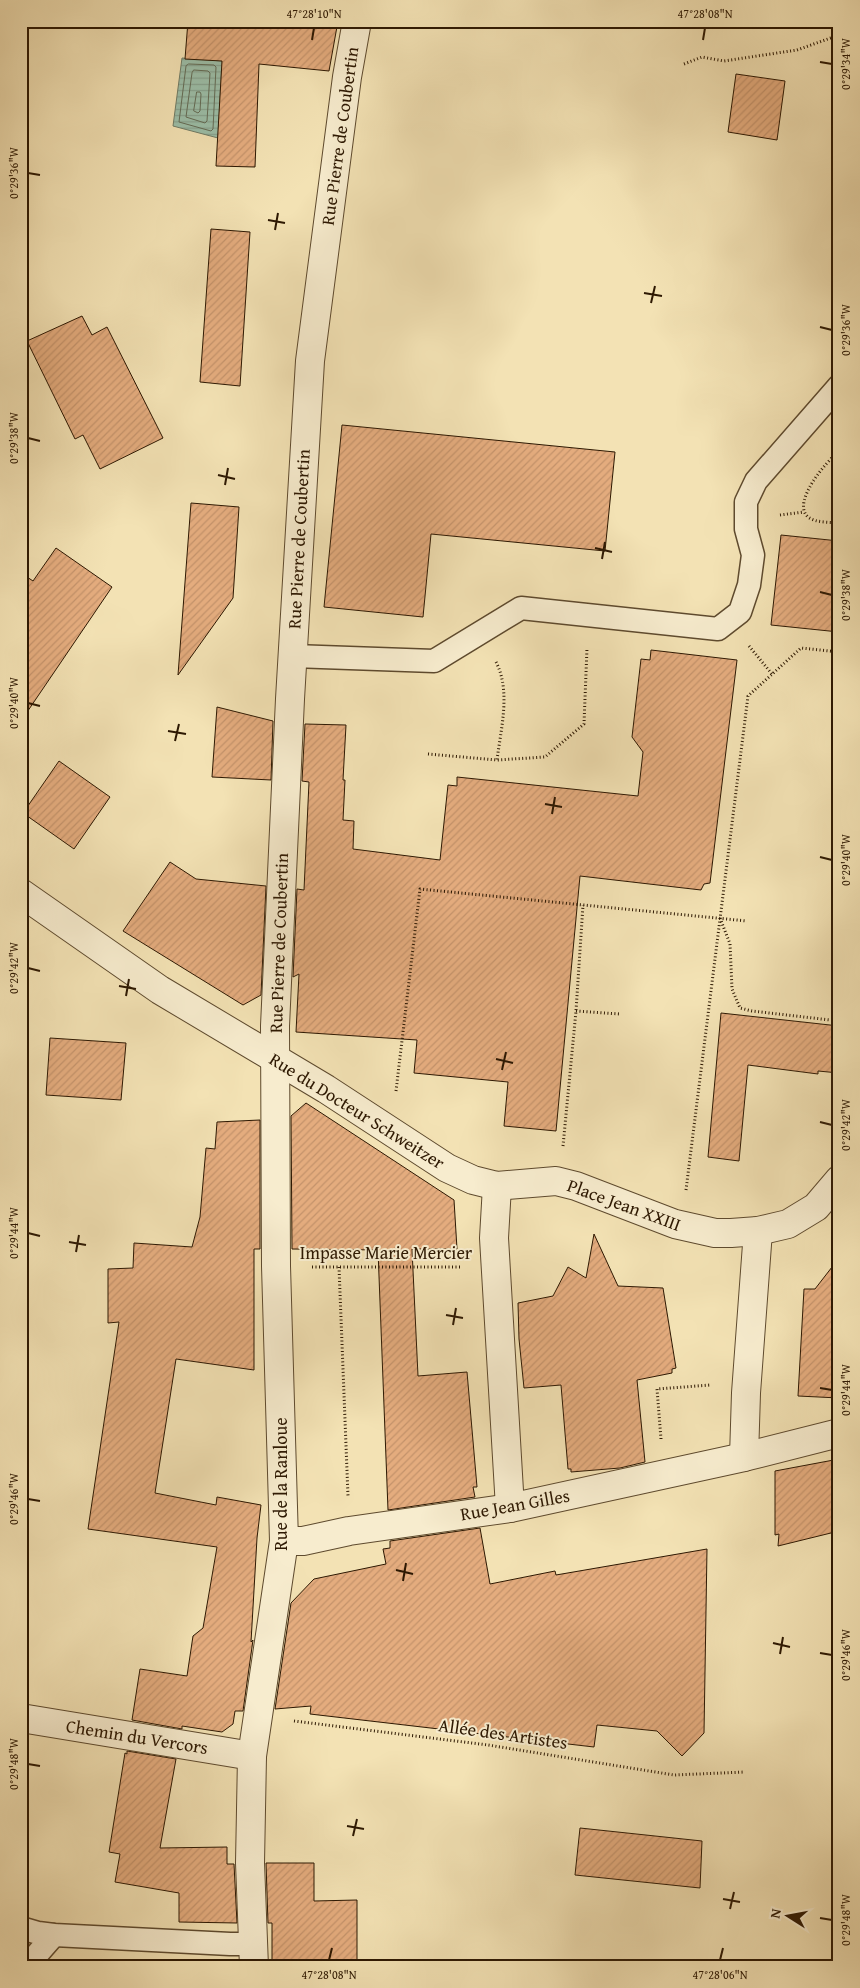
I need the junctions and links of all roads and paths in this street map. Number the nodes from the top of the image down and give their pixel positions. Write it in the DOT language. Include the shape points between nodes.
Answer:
graph roads {
  1 [pos="357,21"];
  2 [pos="839,35"];
  3 [pos="684,64"];
  4 [pos="839,386"];
  5 [pos="839,451"];
  6 [pos="839,523"];
  7 [pos="589,615"];
  8 [pos="480,634"];
  9 [pos="839,652"];
  10 [pos="293,656"];
  11 [pos="428,754"];
  12 [pos="497,760"];
  13 [pos="21,894"];
  14 [pos="583,905"];
  15 [pos="720,918"];
  16 [pos="747,921"];
  17 [pos="576,1012"];
  18 [pos="620,1014"];
  19 [pos="839,1021"];
  20 [pos="275,1059"];
  21 [pos="395,1096"];
  22 [pos="562,1152"];
  23 [pos="839,1180"];
  24 [pos="497,1186"];
  25 [pos="685,1194"];
  26 [pos="758,1231"];
  27 [pos="276,1266"];
  28 [pos="340,1267"];
  29 [pos="496,1268"];
  30 [pos="747,1382"];
  31 [pos="839,1433"];
  32 [pos="744,1457"];
  33 [pos="664,1475"];
  34 [pos="510,1508"];
  35 [pos="349,1532"];
  36 [pos="284,1541"];
  37 [pos="258,1717"];
  38 [pos="21,1718"];
  39 [pos="252,1756"];
  40 [pos="744,1772"];
  41 [pos="21,1928"];
  42 [pos="54,1935"];
  43 [pos="253,1955"];
  44 [pos="26,1967"];
  1 -- 10 [label="street, Rue Pierre de Coubertin" via="310,360"];
  2 -- 3 [label="path" via="797,50 724,61 702,57"];
  4 -- 7 [label="lane" via="756,481 746,502 746,529 753,555 740,612 718,629"];
  5 -- 6 [label="path" via="817,476 803,505 804,512 814,520"];
  7 -- 8 [label="lane" via="521,608"];
  7 -- 12 [label="path" via="584,724 545,757"];
  8 -- 10 [label="lane" via="434,661"];
  8 -- 12 [label="path" via="500,668 504,683"];
  9 -- 15 [label="path" via="801,648 748,696"];
  10 -- 20 [label="street, Rue Pierre de Coubertin"];
  11 -- 12 [label="path"];
  13 -- 20 [label="street, Rue du Docteur Schweitzer" via="160,990"];
  14 -- 15 [label="path"];
  14 -- 17 [label="path"];
  14 -- 21 [label="path" via="420,889"];
  15 -- 16 [label="path"];
  15 -- 19 [label="path" via="730,944 732,989 740,1008"];
  15 -- 25 [label="path"];
  17 -- 18 [label="path"];
  17 -- 22 [label="path"];
  20 -- 24 [label="street, Rue du Docteur Schweitzer" via="447,1168"];
  20 -- 27 [label="street, Rue de la Ranloue"];
  23 -- 26 [label="street, Place Jean XXIII" via="821,1202 800,1217 788,1224"];
  24 -- 26 [label="street, Place Jean XXIII" via="556,1181 693,1229 731,1234"];
  24 -- 29 [label="street"];
  26 -- 30 [label="street"];
  27 -- 28 [label="path, Impasse Marie Mercier"];
  27 -- 36 [label="street, Rue de la Ranloue"];
  28 -- 29 [label="path, Impasse Marie Mercier"];
  28 -- 35 [label="path"];
  29 -- 34 [label="street"];
  30 -- 32 [label="street"];
  30 -- 33 [label="path" via="657,1388"];
  31 -- 32 [label="street, Rue Jean Gilles"];
  32 -- 33 [label="street, Rue Jean Gilles"];
  33 -- 34 [label="street, Rue Jean Gilles"];
  34 -- 35 [label="street, Rue Jean Gilles"];
  35 -- 36 [label="street, Rue Jean Gilles" via="303,1541"];
  36 -- 37 [label="street, Rue de la Ranloue"];
  37 -- 39 [label="street, Rue de la Ranloue"];
  37 -- 40 [label="path, Allée des Artistes" via="488,1744 674,1774"];
  38 -- 39 [label="street, Chemin du Vercors"];
  39 -- 43 [label="street, Rue de la Ranloue" via="250,1862"];
  41 -- 42 [label="lane"];
  42 -- 43 [label="lane" via="159,1932"];
  42 -- 44 [label="lane"];
}
